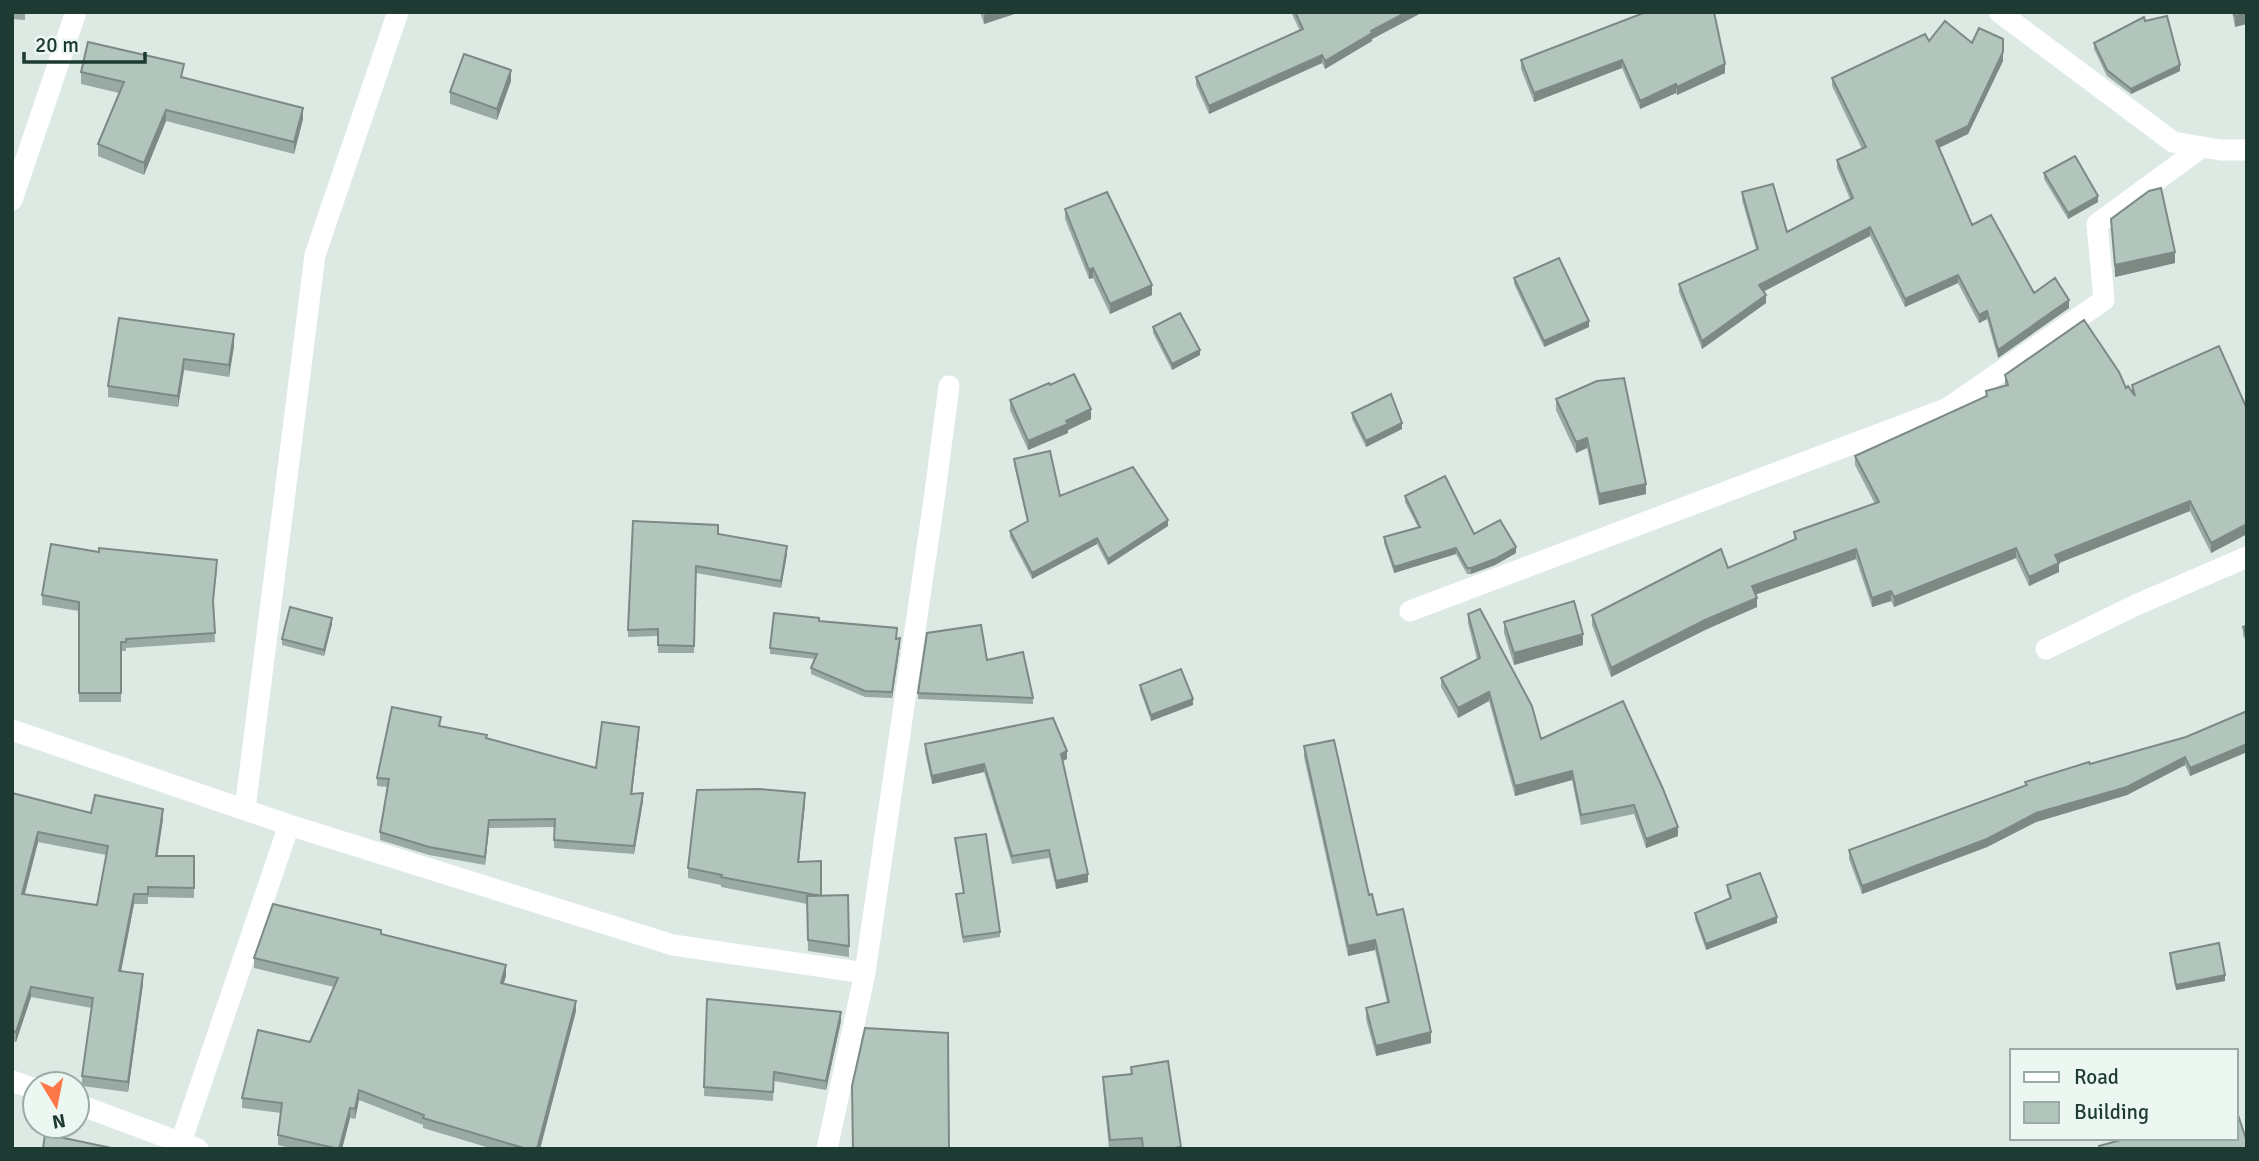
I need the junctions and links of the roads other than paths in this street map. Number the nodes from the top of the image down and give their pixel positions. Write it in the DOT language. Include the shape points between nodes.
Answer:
graph roads {
  1 [pos="76,12"];
  2 [pos="398,12"];
  3 [pos="1999,12"];
  4 [pos="2202,147"];
  5 [pos="2247,150"];
  6 [pos="12,200"];
  7 [pos="948,386"];
  8 [pos="2247,557"];
  9 [pos="1410,611"];
  10 [pos="2046,649"];
  11 [pos="12,730"];
  12 [pos="245,810"];
  13 [pos="289,825"];
  14 [pos="865,973"];
  15 [pos="91,1109"];
  16 [pos="190,1146"];
  17 [pos="827,1149"];
  1 -- 6 [label="street"];
  2 -- 12 [label="street" via="315,255"];
  3 -- 4 [label="street" via="2173,142"];
  4 -- 5 [label="street"];
  4 -- 9 [label="street" via="2097,225 2104,300 1948,408"];
  7 -- 14 [label="street"];
  8 -- 10 [label="street"];
  11 -- 12 [label="street"];
  12 -- 13 [label="street"];
  13 -- 14 [label="street" via="673,945"];
  13 -- 16 [label="street"];
  14 -- 17 [label="street"];
  15 -- 16 [label="street"];
}
